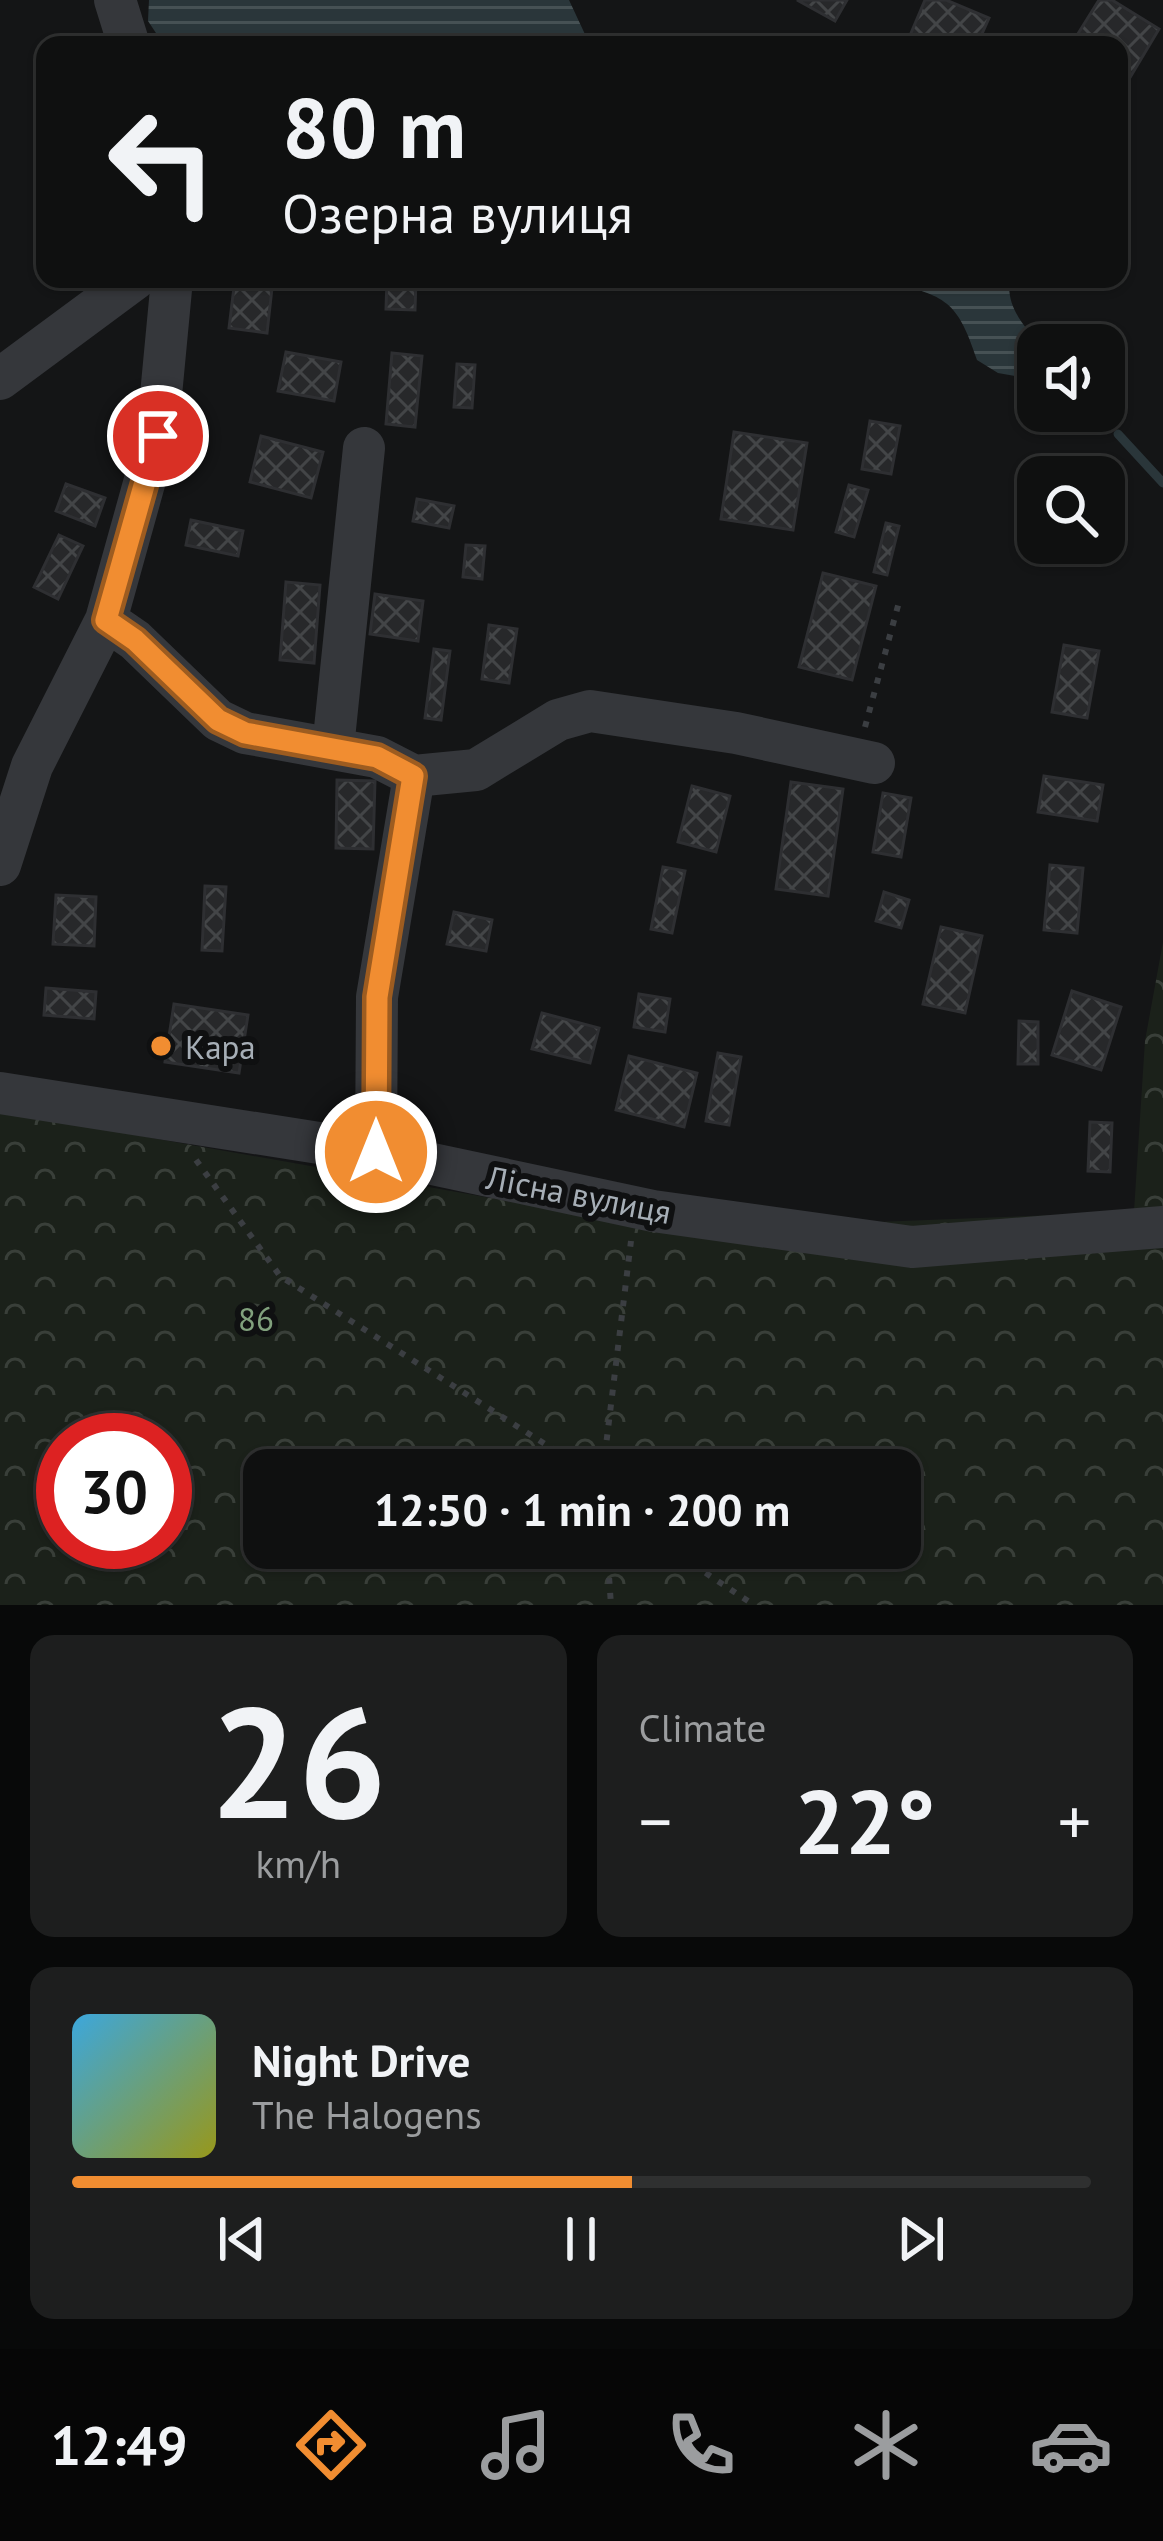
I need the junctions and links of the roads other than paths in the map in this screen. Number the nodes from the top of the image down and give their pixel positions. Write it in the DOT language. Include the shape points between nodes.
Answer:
graph roads {
  1 [pos="116,0"];
  2 [pos="126,36"];
  3 [pos="123,288"];
  4 [pos="171,288"];
  5 [pos="0,380"];
  6 [pos="364,448"];
  7 [pos="106,620"];
  8 [pos="333,748"];
  9 [pos="865,761"];
  10 [pos="413,776"];
  11 [pos="0,865"];
  12 [pos="0,1093"];
  13 [pos="376,1152"];
  14 [pos="1163,1227"];
  1 -- 2 [label="street"];
  3 -- 5 [label="street"];
  4 -- 7 [label="street" via="158,436"];
  6 -- 8 [label="street"];
  7 -- 8 [label="street" via="218,720 245,733"];
  7 -- 11 [label="street" via="32,766"];
  8 -- 10 [label="street" via="377,757"];
  9 -- 10 [label="street" via="590,711 558,720 476,770"];
  10 -- 13 [label="street" via="377,997"];
  12 -- 13 [label="street, Лісна вулиця"];
  13 -- 14 [label="street, Лісна вулиця" via="635,1208 912,1247"];
}
